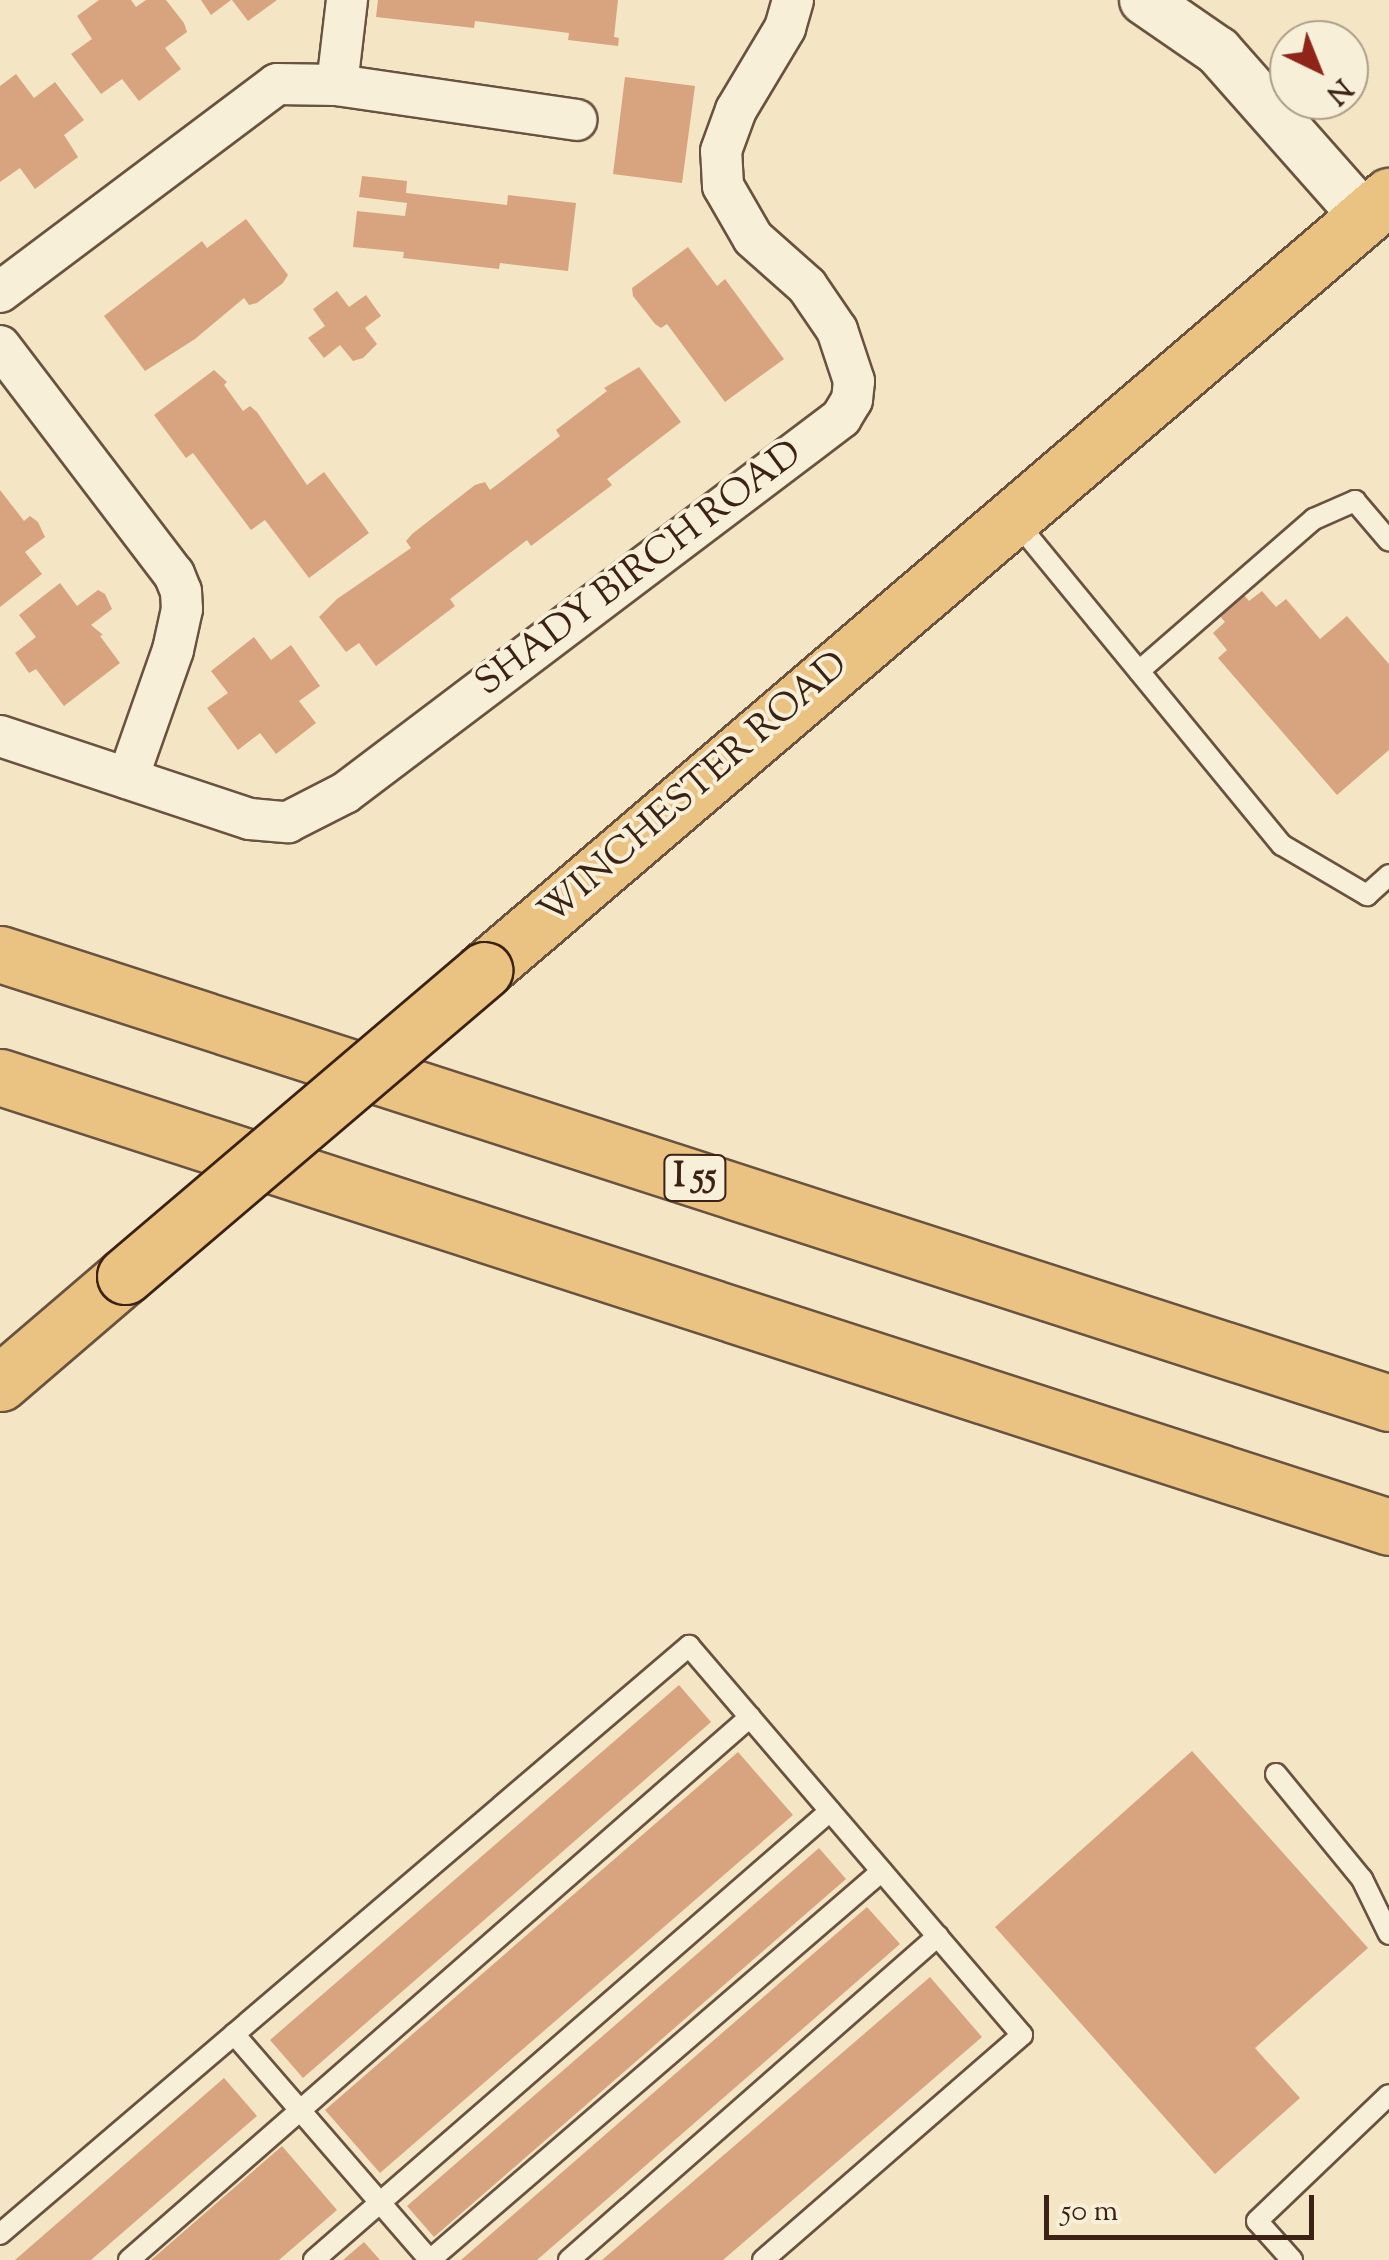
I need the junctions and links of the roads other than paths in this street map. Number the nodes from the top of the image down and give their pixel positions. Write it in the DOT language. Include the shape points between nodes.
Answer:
graph roads {
  1 [pos="347,0"];
  2 [pos="793,0"];
  3 [pos="1144,0"];
  4 [pos="337,85"];
  5 [pos="576,120"];
  6 [pos="1377,207"];
  7 [pos="11,283"];
  8 [pos="0,346"];
  9 [pos="1013,518"];
  10 [pos="1389,540"];
  11 [pos="1139,671"];
  12 [pos="0,736"];
  13 [pos="128,778"];
  14 [pos="1389,874"];
  15 [pos="0,954"];
  16 [pos="0,1077"];
  17 [pos="0,1383"];
  18 [pos="1389,1403"];
  19 [pos="1389,1528"];
  20 [pos="750,1717"];
  21 [pos="1276,1774"];
  22 [pos="830,1811"];
  23 [pos="882,1871"];
  24 [pos="1389,1934"];
  25 [pos="938,1936"];
  26 [pos="234,2034"];
  27 [pos="1389,2094"];
  28 [pos="300,2110"];
  29 [pos="380,2202"];
  30 [pos="0,2234"];
  31 [pos="129,2260"];
  32 [pos="314,2260"];
  33 [pos="430,2260"];
  34 [pos="569,2260"];
  35 [pos="763,2260"];
  36 [pos="1292,2260"];
  1 -- 4 [label="street"];
  2 -- 13 [label="street, SHADY BIRCH ROAD" via="736,110 721,151 723,186 752,238 807,286 838,330 854,382 841,418 318,809 268,823"];
  3 -- 6 [label="street" via="1218,51"];
  4 -- 5 [label="street"];
  4 -- 7 [label="street" via="277,84"];
  6 -- 9 [label="main road, WINCHESTER ROAD"];
  8 -- 13 [label="street" via="181,591 176,640"];
  9 -- 11 [label="lane"];
  9 -- 17 [label="main road, WINCHESTER ROAD, bridge"];
  10 -- 11 [label="lane" via="1354,502 1314,519"];
  11 -- 14 [label="lane" via="1282,845 1367,895"];
  12 -- 13 [label="street, SHADY BIRCH ROAD"];
  15 -- 18 [label="main road, I 55"];
  16 -- 19 [label="main road"];
  20 -- 22 [label="lane"];
  20 -- 26 [label="lane" via="690,1646"];
  20 -- 28 [label="lane"];
  21 -- 24 [label="lane" via="1362,1878"];
  22 -- 23 [label="lane"];
  22 -- 29 [label="lane"];
  23 -- 25 [label="lane"];
  23 -- 33 [label="lane"];
  25 -- 34 [label="lane"];
  25 -- 35 [label="lane" via="1022,2035"];
  26 -- 28 [label="lane"];
  26 -- 30 [label="lane"];
  27 -- 36 [label="lane" via="1257,2221"];
  28 -- 29 [label="lane"];
  28 -- 31 [label="lane"];
  29 -- 32 [label="lane"];
  29 -- 33 [label="lane"];
}
